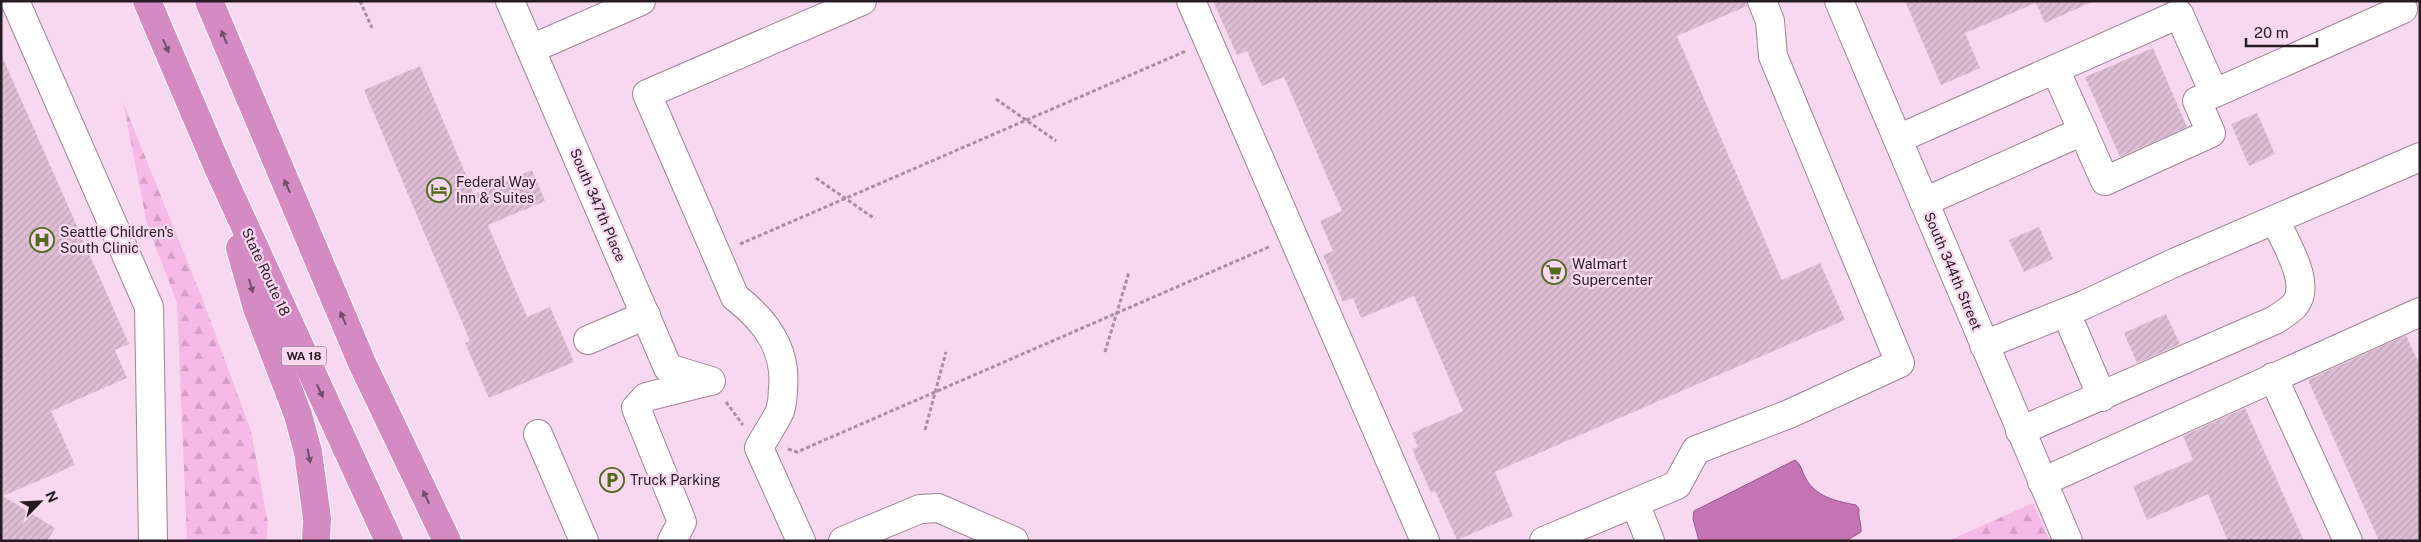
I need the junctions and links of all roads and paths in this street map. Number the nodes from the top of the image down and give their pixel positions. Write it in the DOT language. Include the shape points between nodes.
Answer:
graph roads {
  1 [pos="147,1"];
  2 [pos="210,1"];
  3 [pos="360,1"];
  4 [pos="510,1"];
  5 [pos="641,1"];
  6 [pos="862,1"];
  7 [pos="1191,1"];
  8 [pos="1762,1"];
  9 [pos="1839,1"];
  10 [pos="2399,1"];
  11 [pos="13,17"];
  12 [pos="372,28"];
  13 [pos="1207,41"];
  14 [pos="531,49"];
  15 [pos="2056,69"];
  16 [pos="2214,93"];
  17 [pos="996,99"];
  18 [pos="1026,119"];
  19 [pos="2083,131"];
  20 [pos="1898,139"];
  21 [pos="1056,141"];
  22 [pos="2420,157"];
  23 [pos="220,172"];
  24 [pos="816,178"];
  25 [pos="845,198"];
  26 [pos="1924,202"];
  27 [pos="875,219"];
  28 [pos="2275,220"];
  29 [pos="1293,237"];
  30 [pos="716,254"];
  31 [pos="1129,272"];
  32 [pos="2420,312"];
  33 [pos="1117,313"];
  34 [pos="646,314"];
  35 [pos="2073,329"];
  36 [pos="588,340"];
  37 [pos="1984,345"];
  38 [pos="946,352"];
  39 [pos="1105,352"];
  40 [pos="2274,377"];
  41 [pos="711,381"];
  42 [pos="935,392"];
  43 [pos="2102,396"];
  44 [pos="925,430"];
  45 [pos="2020,431"];
  46 [pos="538,434"];
  47 [pos="763,439"];
  48 [pos="2042,482"];
  49 [pos="1635,503"];
  50 [pos="153,541"];
  51 [pos="316,541"];
  52 [pos="389,541"];
  53 [pos="447,541"];
  54 [pos="584,541"];
  55 [pos="672,541"];
  56 [pos="801,541"];
  57 [pos="843,541"];
  58 [pos="1014,541"];
  59 [pos="1425,541"];
  60 [pos="1544,541"];
  61 [pos="1650,541"];
  62 [pos="2068,541"];
  63 [pos="2348,541"];
  1 -- 23 [label="highway, State Route 18 / WA 18, one-way"];
  53 -- 2 [label="highway, one-way" via="362,363"];
  3 -- 12 [label="path"];
  4 -- 14 [label="street, South 347th Place"];
  5 -- 14 [label="street"];
  6 -- 30 [label="street" via="647,94"];
  7 -- 13 [label="street"];
  8 -- 49 [label="street" via="1770,21 1773,56 1900,363 1789,414 1696,450 1677,485"];
  9 -- 20 [label="street, South 344th Street"];
  10 -- 16 [label="street" via="2402,9"];
  11 -- 50 [label="street" via="149,307"];
  13 -- 18 [label="path"];
  13 -- 29 [label="street"];
  14 -- 34 [label="street, South 347th Place"];
  15 -- 16 [label="street" via="2179,14"];
  15 -- 19 [label="street"];
  15 -- 20 [label="street"];
  16 -- 19 [label="street" via="2196,101 2211,133 2105,180"];
  17 -- 18 [label="path"];
  18 -- 21 [label="path"];
  18 -- 25 [label="path"];
  19 -- 26 [label="street"];
  20 -- 26 [label="street, South 344th Street"];
  22 -- 28 [label="street"];
  23 -- 51 [label="highway, one-way" via="257,308 298,414 308,452 316,510"];
  23 -- 52 [label="highway, State Route 18 / WA 18, one-way"];
  24 -- 25 [label="path"];
  25 -- 27 [label="path"];
  25 -- 30 [label="path"];
  26 -- 37 [label="street, South 344th Street"];
  28 -- 37 [label="street" via="2084,305"];
  28 -- 43 [label="street" via="2299,274 2302,291 2294,306 2276,320"];
  29 -- 33 [label="path"];
  29 -- 59 [label="street"];
  30 -- 47 [label="street" via="736,296 755,312 776,344 785,370 780,411"];
  31 -- 33 [label="path"];
  32 -- 40 [label="street"];
  33 -- 39 [label="path"];
  33 -- 42 [label="path"];
  34 -- 36 [label="street"];
  34 -- 41 [label="street, South 347th Place" via="668,368"];
  35 -- 43 [label="street"];
  37 -- 45 [label="street, South 344th Street"];
  38 -- 42 [label="path"];
  40 -- 48 [label="street"];
  40 -- 63 [label="street"];
  41 -- 47 [label="path" via="744,426"];
  41 -- 55 [label="street" via="646,396 636,408 682,522"];
  42 -- 44 [label="path"];
  42 -- 47 [label="path" via="797,452"];
  43 -- 45 [label="street"];
  45 -- 48 [label="street, South 344th Street"];
  46 -- 54 [label="street"];
  47 -- 56 [label="street" via="759,448"];
  48 -- 62 [label="street, South 344th Street"];
  49 -- 60 [label="street"];
  49 -- 61 [label="street"];
  57 -- 58 [label="street" via="920,509 938,508"];
}
